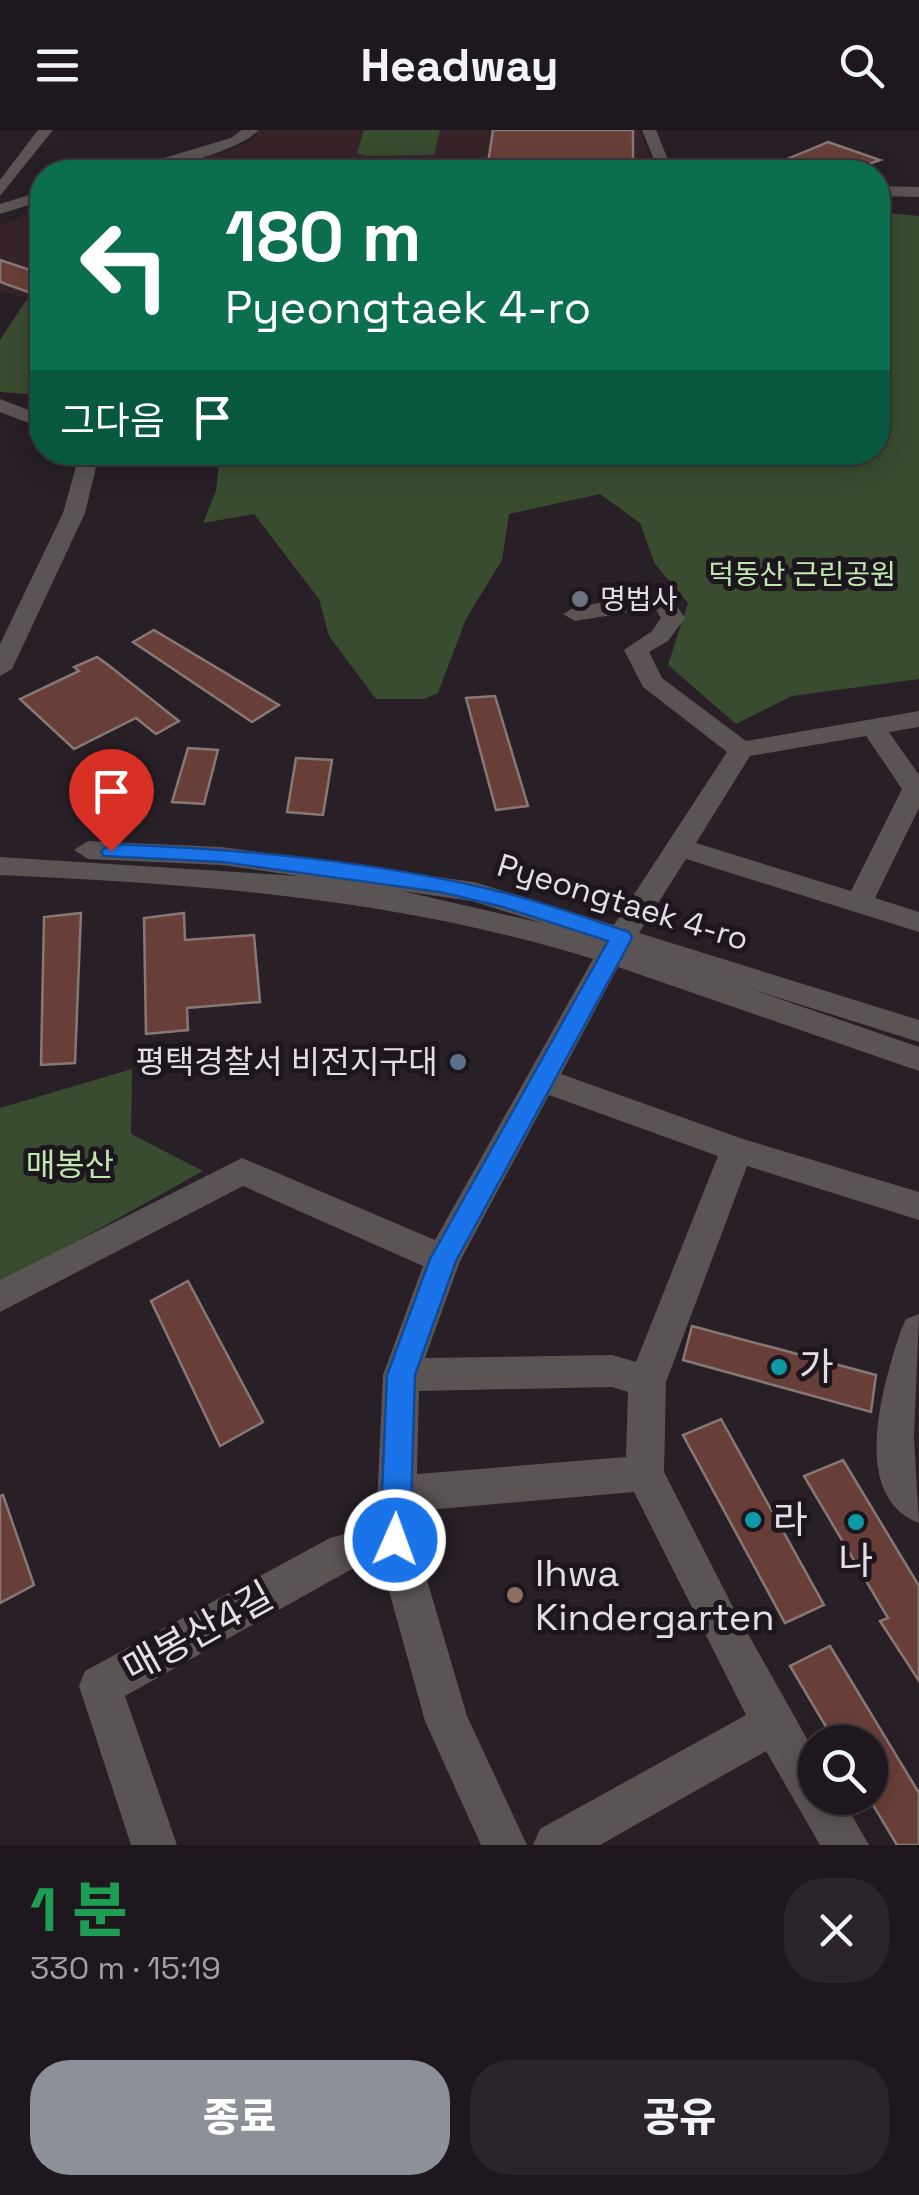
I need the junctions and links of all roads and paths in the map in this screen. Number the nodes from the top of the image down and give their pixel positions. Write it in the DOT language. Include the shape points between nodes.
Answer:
graph roads {
  1 [pos="46,130"];
  2 [pos="216,130"];
  3 [pos="252,130"];
  4 [pos="649,130"];
  5 [pos="168,160"];
  6 [pos="661,160"];
  7 [pos="1,188"];
  8 [pos="890,193"];
  9 [pos="917,198"];
  10 [pos="30,199"];
  11 [pos="0,208"];
  12 [pos="0,405"];
  13 [pos="30,417"];
  14 [pos="86,465"];
  15 [pos="575,614"];
  16 [pos="0,669"];
  17 [pos="919,719"];
  18 [pos="872,726"];
  19 [pos="741,750"];
  20 [pos="917,789"];
  21 [pos="0,846"];
  22 [pos="678,847"];
  23 [pos="0,866"];
  24 [pos="859,903"];
  25 [pos="919,922"];
  26 [pos="615,947"];
  27 [pos="919,1031"];
  28 [pos="919,1059"];
  29 [pos="542,1080"];
  30 [pos="737,1150"];
  31 [pos="919,1206"];
  32 [pos="443,1259"];
  33 [pos="0,1298"];
  34 [pos="919,1330"];
  35 [pos="401,1375"];
  36 [pos="648,1382"];
  37 [pos="645,1473"];
  38 [pos="396,1494"];
  39 [pos="919,1505"];
  40 [pos="395,1540"];
  41 [pos="774,1724"];
  42 [pos="798,1767"];
  43 [pos="827,1815"];
  44 [pos="154,1845"];
  45 [pos="504,1845"];
  46 [pos="556,1845"];
  47 [pos="846,1845"];
  1 -- 7 [label="street"];
  2 -- 3 [label="street"];
  3 -- 5 [label="street"];
  4 -- 6 [label="street"];
  8 -- 9 [label="street"];
  10 -- 11 [label="street"];
  12 -- 13 [label="street"];
  14 -- 16 [label="street" via="74,512"];
  15 -- 19 [label="street" via="661,600 673,618 660,636 636,650 652,682"];
  17 -- 18 [label="street"];
  18 -- 19 [label="street"];
  18 -- 20 [label="street"];
  19 -- 22 [label="street"];
  20 -- 24 [label="street"];
  21 -- 26 [label="street, Pyeongtaek 4-ro" via="222,856 423,883 507,900"];
  22 -- 24 [label="street"];
  22 -- 26 [label="street"];
  23 -- 26 [label="street, Pyeongtaek 4-ro" via="218,878 361,895"];
  24 -- 25 [label="street"];
  26 -- 27 [label="street, Pyeongtaek 4-ro"];
  26 -- 28 [label="street, Pyeongtaek 4-ro"];
  26 -- 29 [label="street"];
  29 -- 30 [label="street"];
  29 -- 32 [label="street"];
  30 -- 31 [label="street"];
  30 -- 36 [label="street"];
  32 -- 33 [label="street" via="242,1172"];
  32 -- 35 [label="street"];
  34 -- 39 [label="street" via="905,1371 896,1442 898,1472"];
  35 -- 36 [label="street" via="612,1371"];
  35 -- 38 [label="street"];
  36 -- 37 [label="street"];
  37 -- 38 [label="street"];
  37 -- 41 [label="street"];
  38 -- 40 [label="street"];
  40 -- 44 [label="street, 매봉산4길" via="344,1552 100,1686"];
  40 -- 45 [label="street" via="447,1721"];
  41 -- 42 [label="street"];
  41 -- 46 [label="street"];
  43 -- 47 [label="street"];
}
